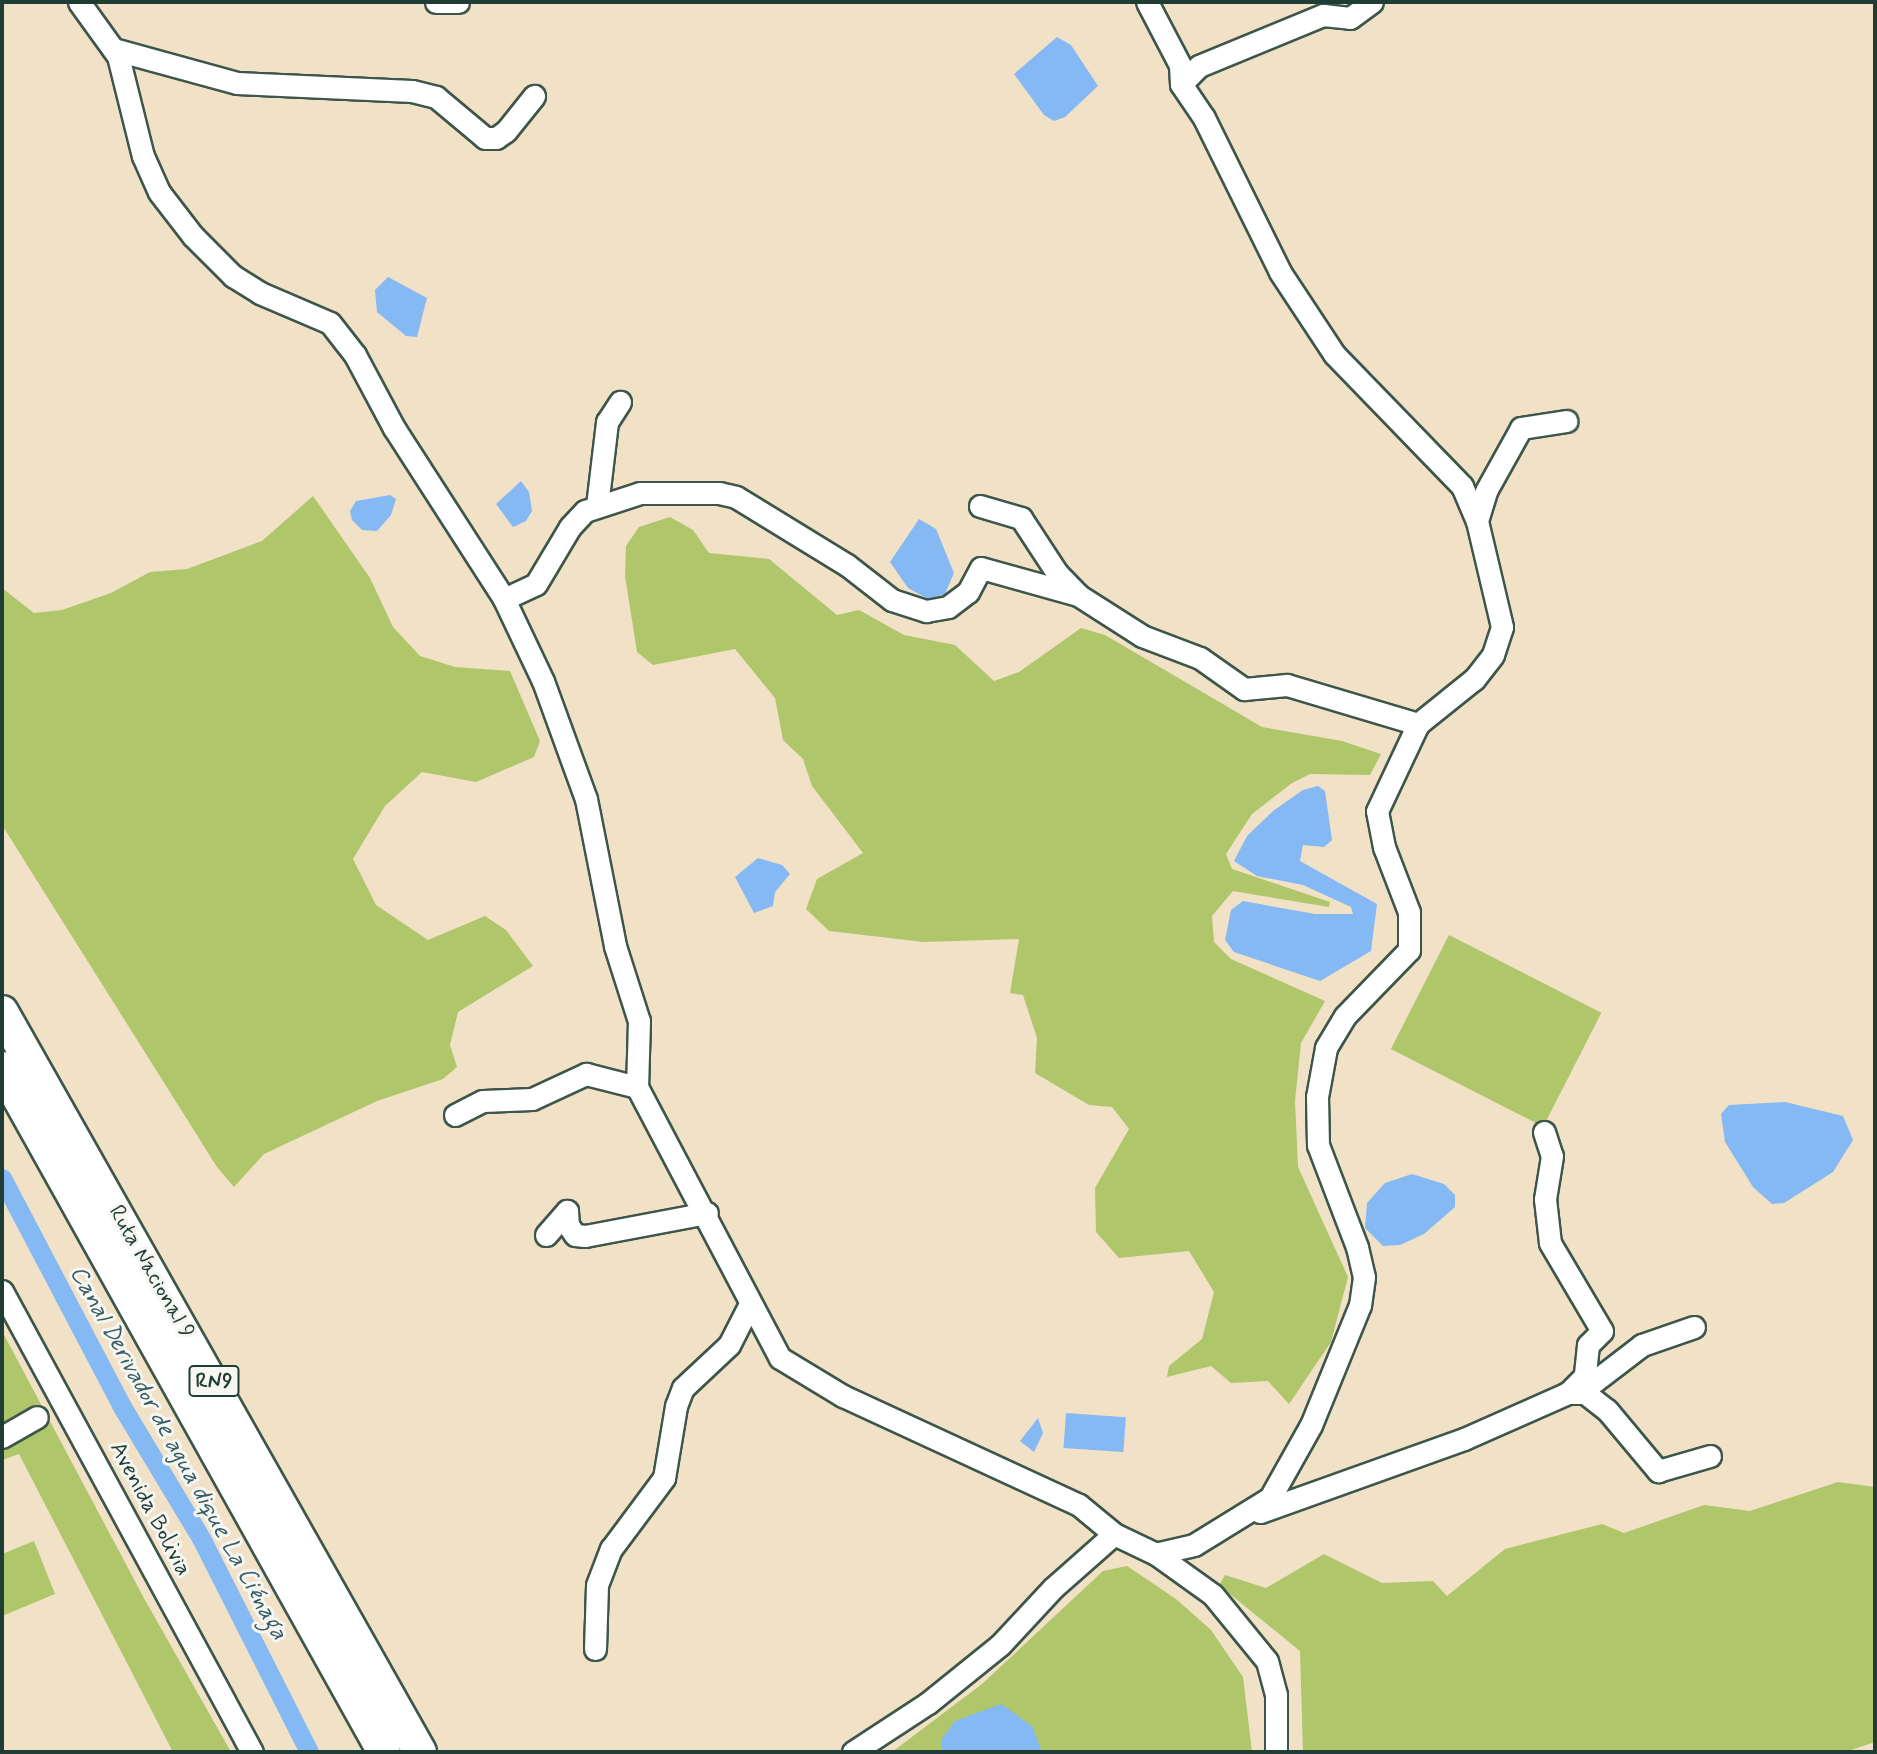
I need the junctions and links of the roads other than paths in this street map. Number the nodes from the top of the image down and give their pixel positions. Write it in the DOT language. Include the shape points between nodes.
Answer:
graph roads {
  1 [pos="79,2"];
  2 [pos="436,2"];
  3 [pos="458,2"];
  4 [pos="1147,2"];
  5 [pos="1373,2"];
  6 [pos="113,48"];
  7 [pos="1181,83"];
  8 [pos="534,96"];
  9 [pos="620,402"];
  10 [pos="1566,421"];
  11 [pos="597,506"];
  12 [pos="980,506"];
  13 [pos="1477,521"];
  14 [pos="1078,595"];
  15 [pos="504,599"];
  16 [pos="1418,724"];
  17 [pos="2,1012"];
  18 [pos="2,1069"];
  19 [pos="637,1087"];
  20 [pos="455,1115"];
  21 [pos="1544,1132"];
  22 [pos="707,1213"];
  23 [pos="546,1235"];
  24 [pos="2,1291"];
  25 [pos="749,1306"];
  26 [pos="1694,1326"];
  27 [pos="1567,1394"];
  28 [pos="37,1416"];
  29 [pos="2,1437"];
  30 [pos="1710,1456"];
  31 [pos="1242,1519"];
  32 [pos="1114,1534"];
  33 [pos="1156,1554"];
  34 [pos="595,1649"];
  35 [pos="252,1752"];
  36 [pos="384,1752"];
  37 [pos="420,1752"];
  38 [pos="853,1752"];
  39 [pos="1276,1752"];
  1 -- 6 [label="street"];
  2 -- 3 [label="street"];
  4 -- 7 [label="street" via="1180,65"];
  5 -- 7 [label="street" via="1350,18 1323,15 1199,66"];
  6 -- 8 [label="street" via="237,83 412,91 436,97 485,138 506,131"];
  6 -- 15 [label="street" via="127,80 143,156 159,192 193,236 233,276 260,293 330,323 355,355 394,428"];
  7 -- 13 [label="street" via="1205,118 1280,272 1334,354 1462,486"];
  9 -- 11 [label="street" via="607,422"];
  10 -- 13 [label="street" via="1521,428 1486,491"];
  11 -- 14 [label="street" via="640,493 719,492 736,497 847,565 892,600 926,611 948,607 968,592 981,568"];
  11 -- 15 [label="street" via="570,527 536,584"];
  12 -- 14 [label="street" via="1020,518 1057,573"];
  13 -- 16 [label="street" via="1502,627 1493,655 1474,679"];
  14 -- 16 [label="street" via="1142,636 1200,658 1244,688 1287,685"];
  15 -- 19 [label="street" via="543,681 586,799 615,946 639,1021"];
  16 -- 31 [label="street" via="1377,811 1384,847 1409,912 1409,950 1345,1016 1326,1048 1317,1097 1318,1146 1364,1277 1360,1305 1288,1472 1270,1498"];
  17 -- 37 [label="highway, Ruta Nacional 9 / RN9"];
  18 -- 36 [label="highway, Ruta Nacional 9 / RN9"];
  19 -- 20 [label="street" via="586,1074 532,1099 483,1101"];
  19 -- 22 [label="street"];
  21 -- 27 [label="street" via="1552,1156 1545,1199 1550,1243 1602,1331 1588,1345 1585,1376"];
  22 -- 23 [label="street" via="586,1236 575,1235 567,1211"];
  22 -- 25 [label="street"];
  24 -- 35 [label="street, Avenida Bolivia"];
  25 -- 32 [label="street" via="780,1358 800,1372 1000,1472 1079,1505"];
  25 -- 34 [label="street" via="729,1345 683,1388 664,1478 611,1549 597,1585"];
  26 -- 27 [label="street" via="1642,1345 1595,1381"];
  27 -- 30 [label="street" via="1585,1393 1606,1410 1658,1471"];
  27 -- 31 [label="street" via="1464,1439"];
  28 -- 29 [label="street"];
  31 -- 33 [label="street" via="1194,1545"];
  32 -- 33 [label="street"];
  32 -- 38 [label="street" via="1053,1588 1000,1645 928,1703"];
  33 -- 39 [label="street" via="1213,1595 1267,1661 1276,1695"];
}
